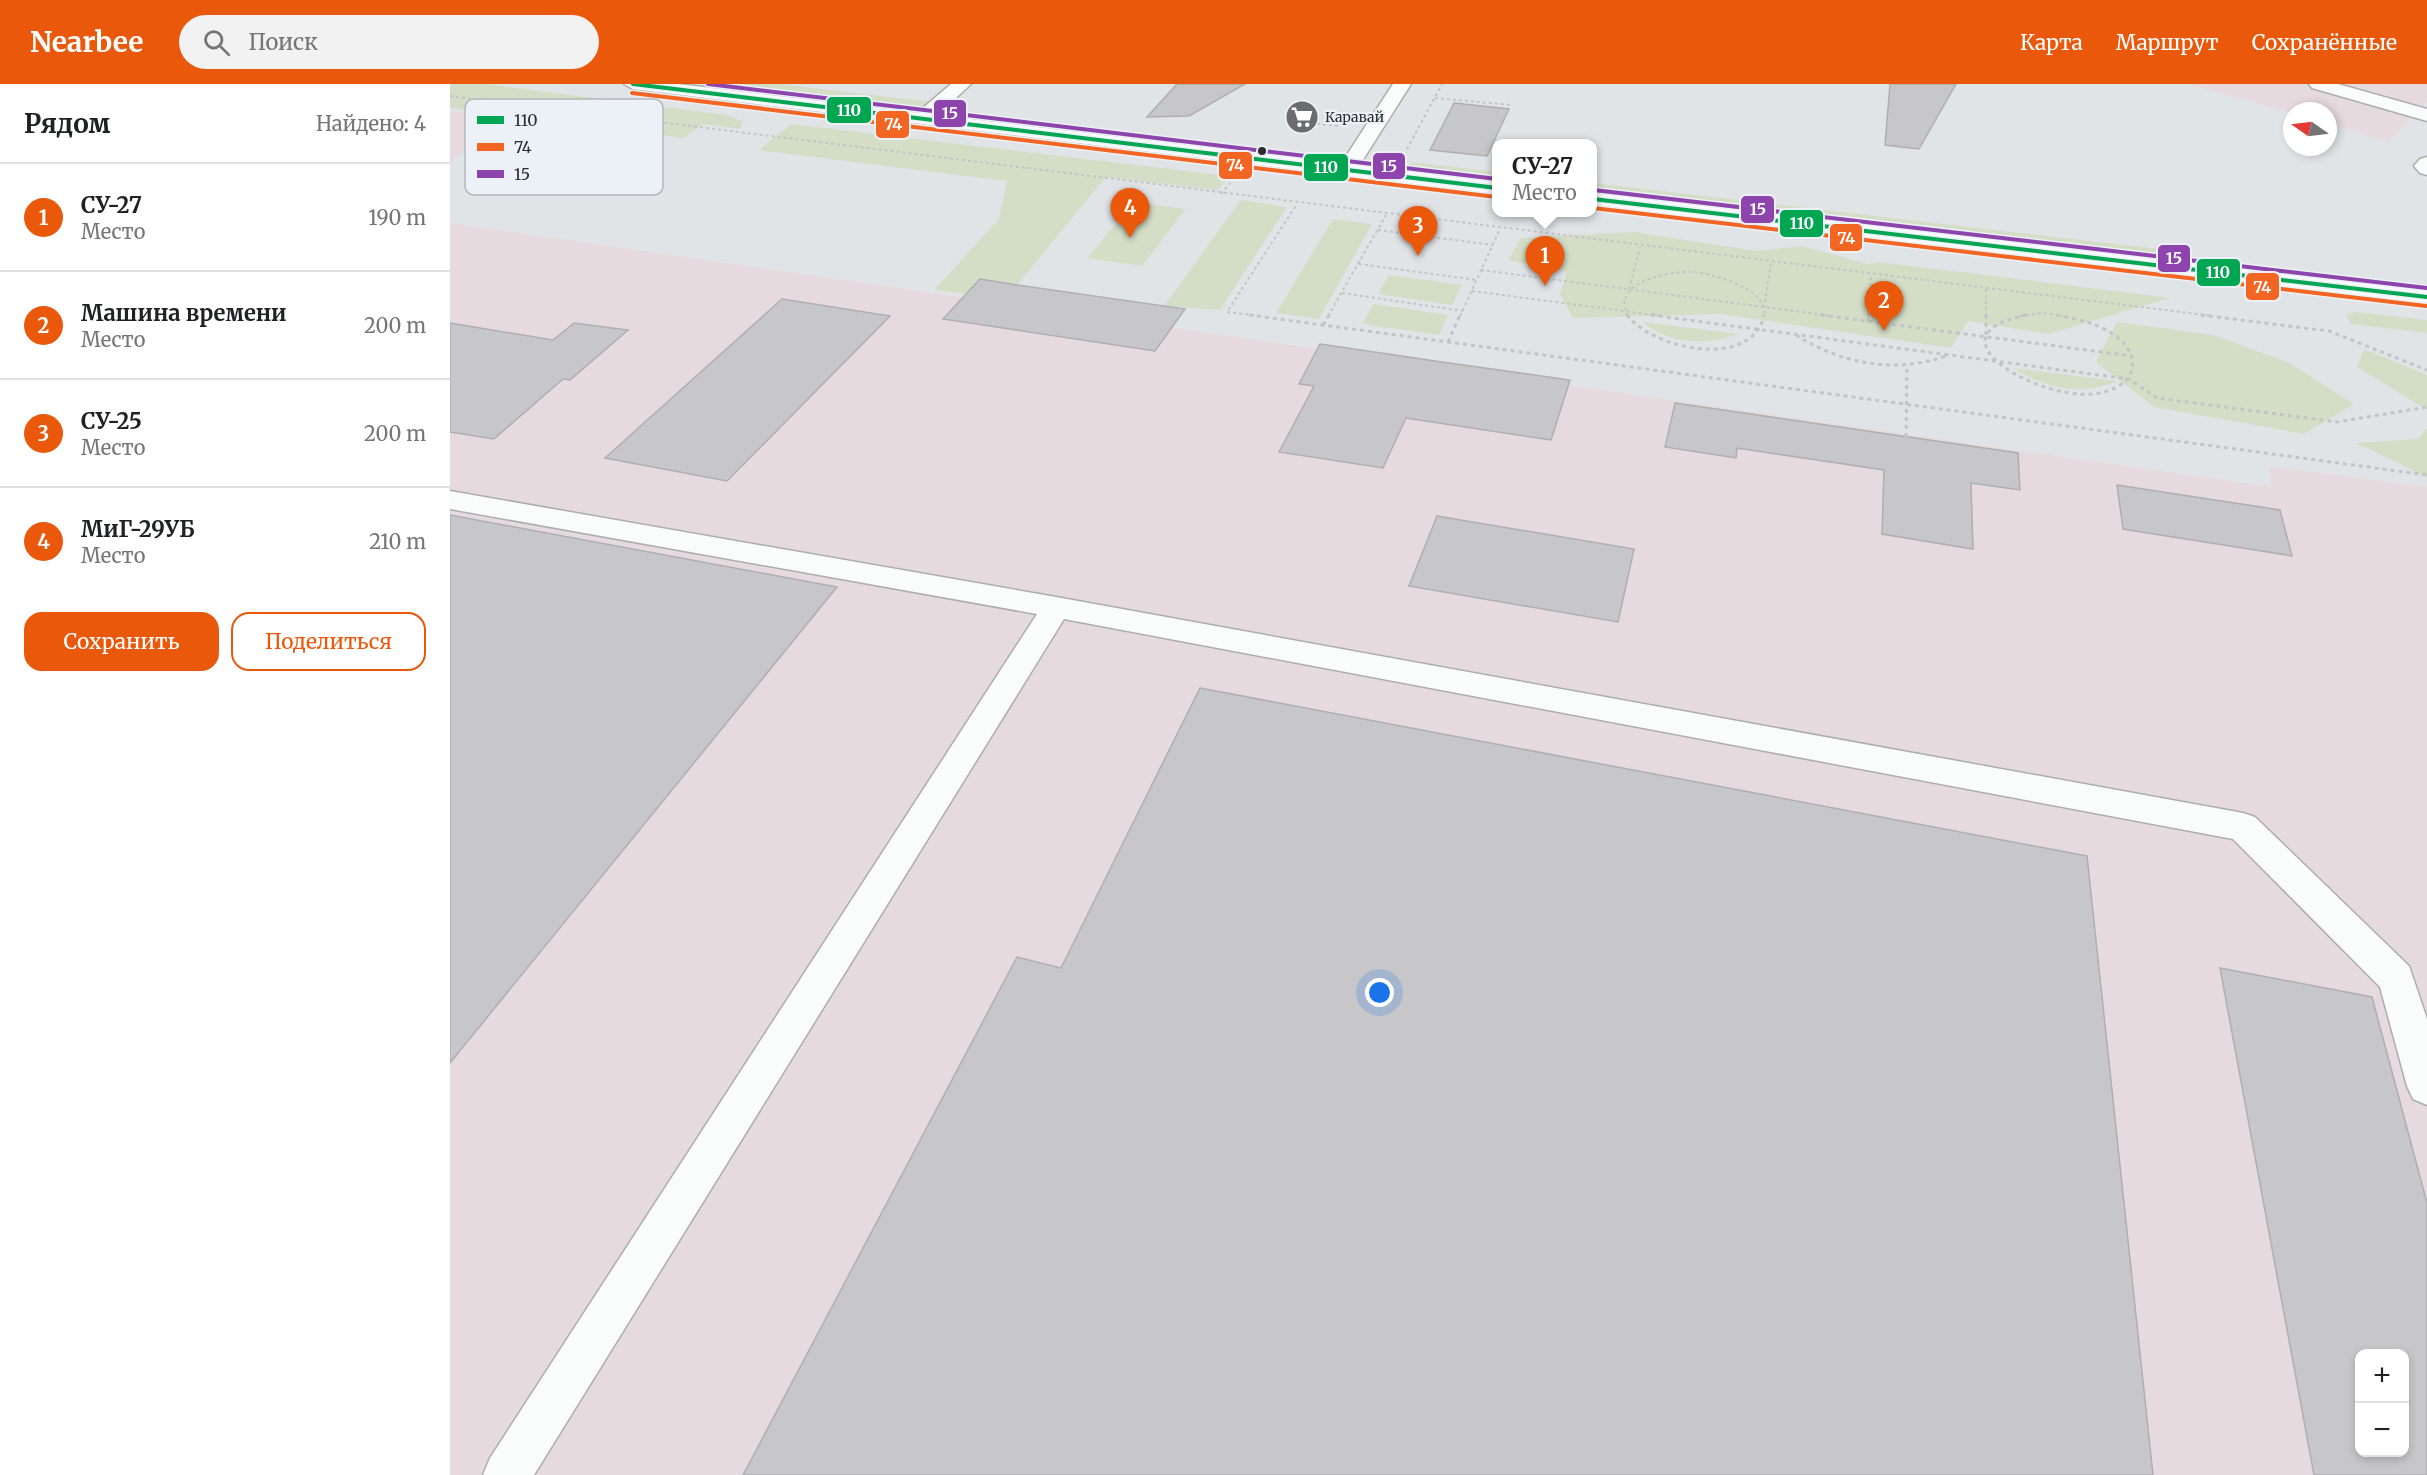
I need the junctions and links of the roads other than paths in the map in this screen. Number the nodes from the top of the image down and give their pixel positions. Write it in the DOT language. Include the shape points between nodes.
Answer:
graph roads {
  1 [pos="633,84"];
  2 [pos="962,84"];
  3 [pos="1402,84"];
  4 [pos="2318,84"];
  5 [pos="2427,116"];
  6 [pos="923,118"];
  7 [pos="2427,163"];
  8 [pos="2427,169"];
  9 [pos="1347,170"];
  10 [pos="1492,187"];
  11 [pos="1597,199"];
  12 [pos="2427,297"];
  13 [pos="450,500"];
  14 [pos="1056,607"];
  15 [pos="2427,1086"];
  16 [pos="507,1475"];
  1 -- 6 [label="main road"];
  2 -- 6 [label="main road"];
  3 -- 9 [label="main road"];
  4 -- 5 [label="main road"];
  6 -- 9 [label="main road"];
  7 -- 8 [label="main road"];
  9 -- 10 [label="main road"];
  11 -- 12 [label="main road"];
  13 -- 14 [label="main road"];
  14 -- 15 [label="main road" via="2243,827 2396,978"];
  14 -- 16 [label="main road"];
}
